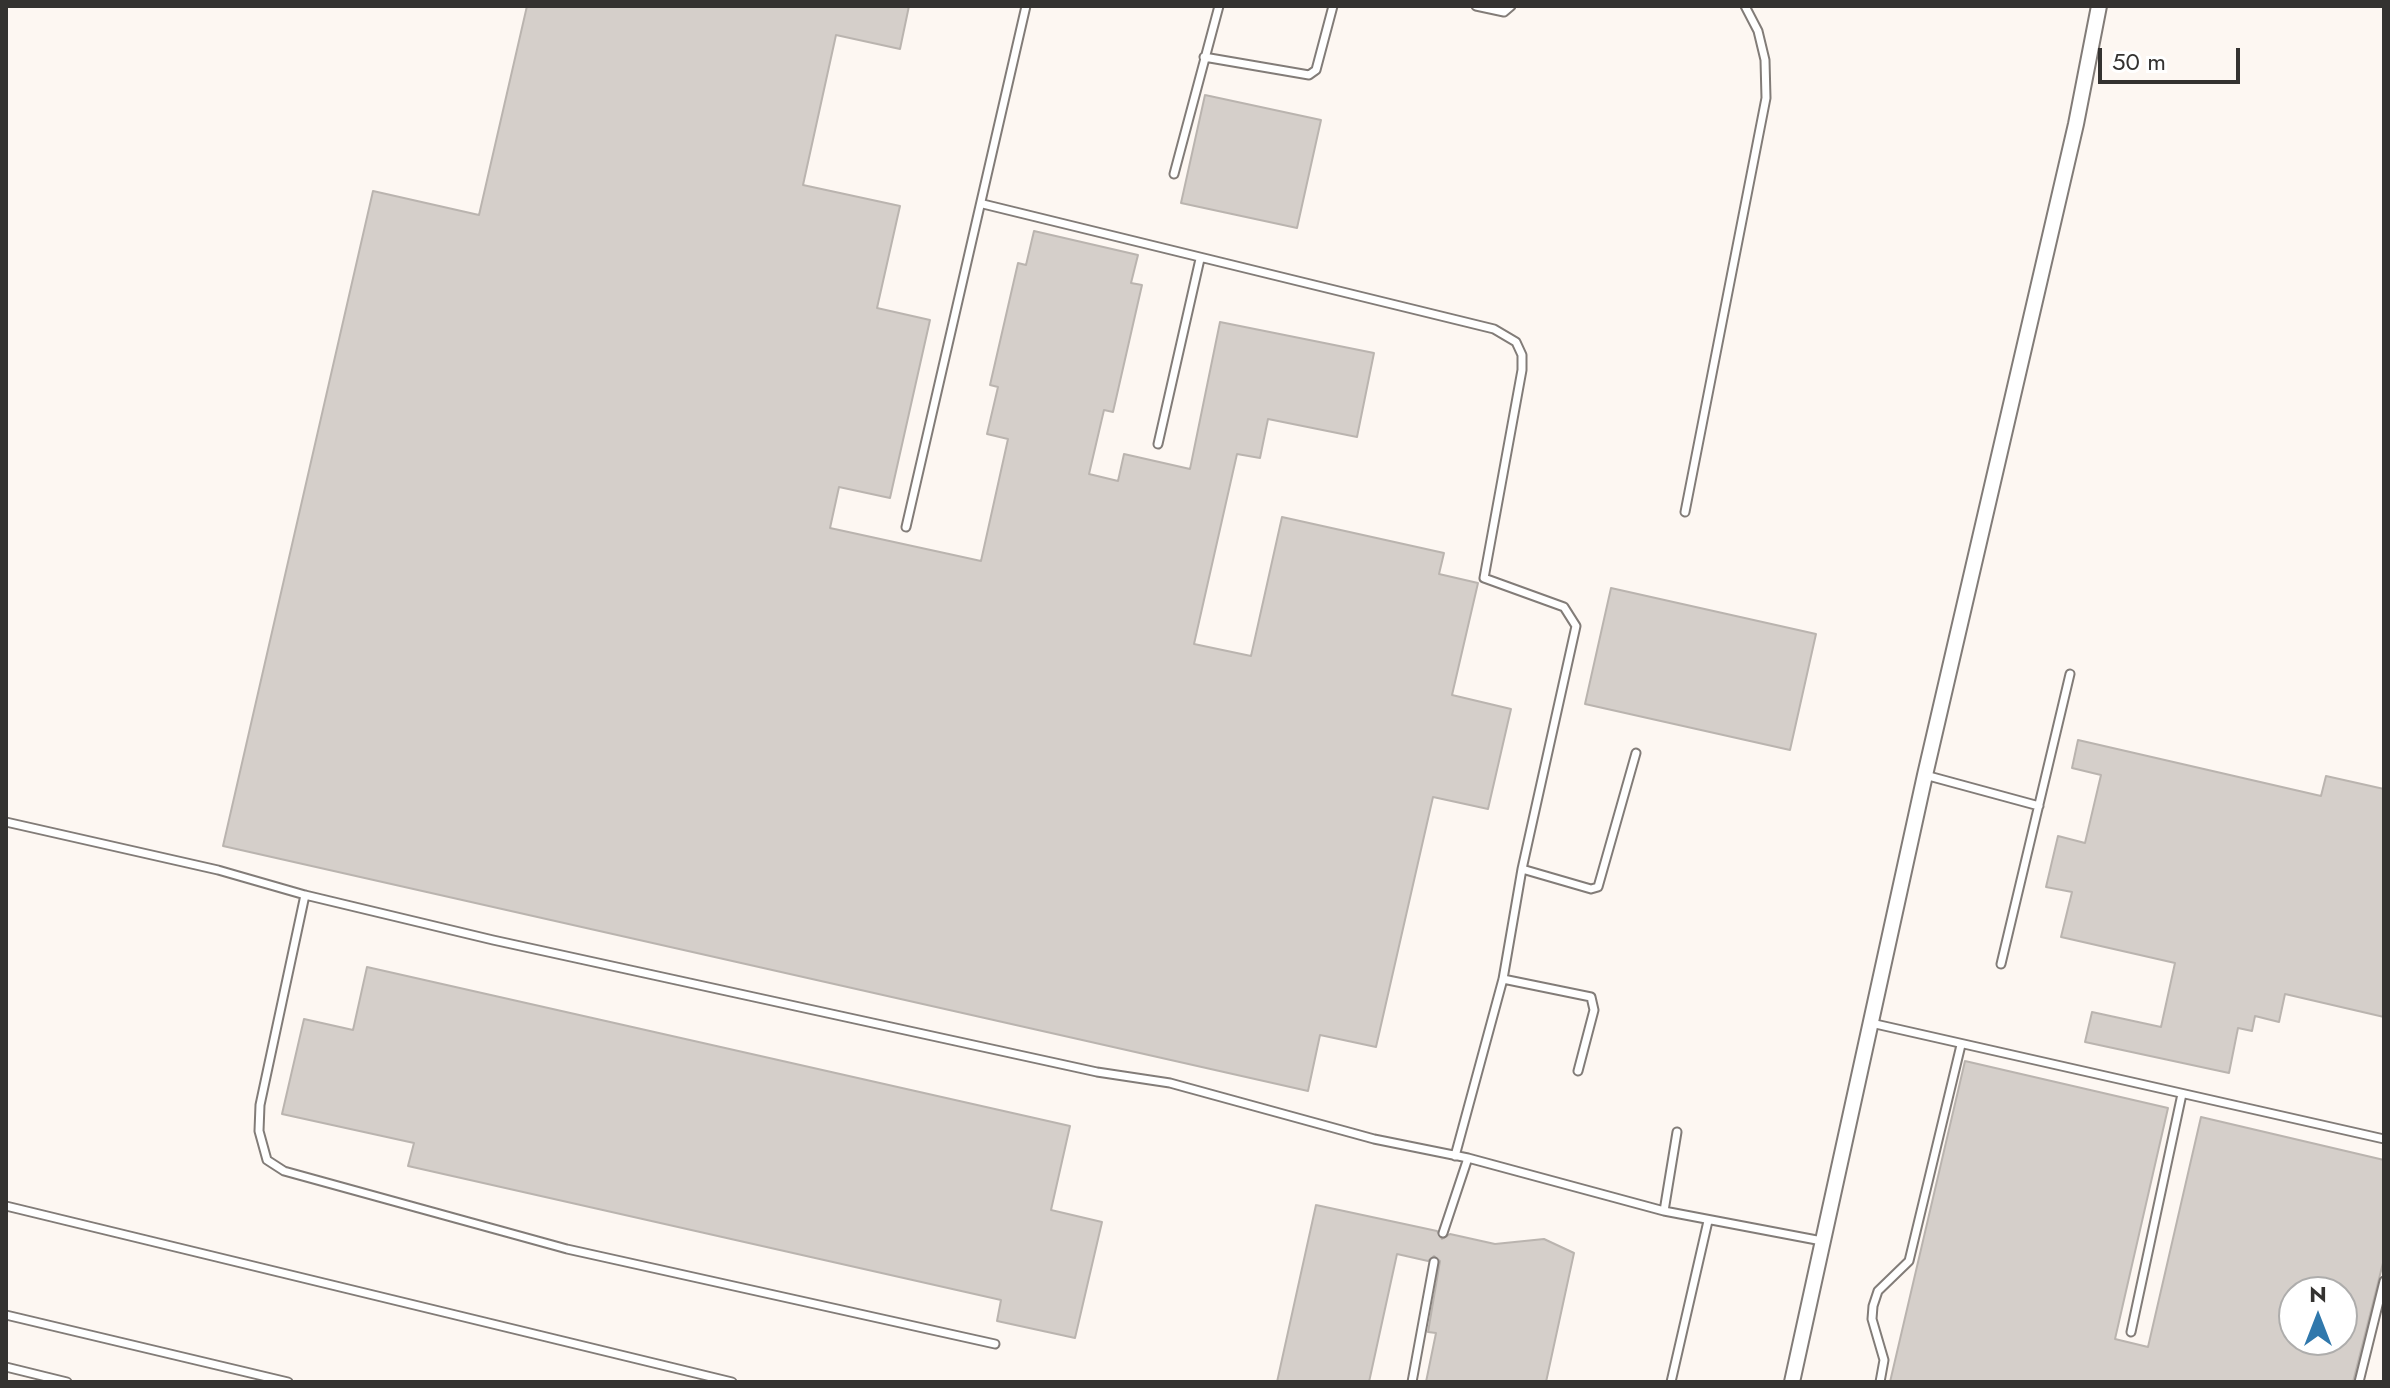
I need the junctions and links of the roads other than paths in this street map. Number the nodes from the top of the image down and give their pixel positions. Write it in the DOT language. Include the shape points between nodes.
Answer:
graph roads {
  1 [pos="1026,6"];
  2 [pos="1219,6"];
  3 [pos="1333,6"];
  4 [pos="1476,6"];
  5 [pos="1511,6"];
  6 [pos="1745,6"];
  7 [pos="2099,6"];
  8 [pos="1204,57"];
  9 [pos="1174,174"];
  10 [pos="983,204"];
  11 [pos="1200,259"];
  12 [pos="1158,444"];
  13 [pos="1685,512"];
  14 [pos="906,527"];
  15 [pos="2070,674"];
  16 [pos="1636,753"];
  17 [pos="1925,775"];
  18 [pos="2039,806"];
  19 [pos="6,822"];
  20 [pos="1522,869"];
  21 [pos="305,895"];
  22 [pos="2001,964"];
  23 [pos="1503,979"];
  24 [pos="1870,1022"];
  25 [pos="1961,1045"];
  26 [pos="1578,1071"];
  27 [pos="2182,1094"];
  28 [pos="1677,1132"];
  29 [pos="2384,1139"];
  30 [pos="1455,1156"];
  31 [pos="1468,1158"];
  32 [pos="6,1206"];
  33 [pos="1664,1211"];
  34 [pos="1708,1221"];
  35 [pos="1443,1233"];
  36 [pos="1824,1241"];
  37 [pos="1434,1262"];
  38 [pos="2384,1281"];
  39 [pos="6,1315"];
  40 [pos="2131,1332"];
  41 [pos="995,1344"];
  42 [pos="6,1367"];
  43 [pos="67,1382"];
  44 [pos="288,1382"];
  45 [pos="732,1382"];
  46 [pos="1412,1382"];
  47 [pos="1671,1382"];
  48 [pos="1792,1382"];
  49 [pos="1880,1382"];
  50 [pos="2359,1382"];
  1 -- 10 [label="lane"];
  2 -- 8 [label="lane"];
  3 -- 8 [label="lane" via="1316,70 1309,75"];
  4 -- 5 [label="lane" via="1504,12"];
  6 -- 13 [label="lane" via="1765,60 1766,98"];
  7 -- 17 [label="street"];
  8 -- 9 [label="lane"];
  10 -- 11 [label="lane"];
  10 -- 14 [label="lane"];
  11 -- 12 [label="lane"];
  11 -- 20 [label="lane" via="1494,329 1516,342 1522,370 1484,578 1564,607 1576,626"];
  15 -- 18 [label="lane"];
  16 -- 20 [label="lane" via="1598,887"];
  17 -- 18 [label="lane"];
  17 -- 24 [label="street"];
  18 -- 22 [label="lane"];
  19 -- 21 [label="lane"];
  20 -- 23 [label="lane"];
  21 -- 30 [label="lane" via="1083,1069 1170,1083"];
  21 -- 41 [label="lane" via="260,1105 259,1131 267,1160 284,1171 567,1249"];
  23 -- 26 [label="lane" via="1591,997 1594,1010"];
  23 -- 30 [label="lane"];
  24 -- 25 [label="lane"];
  24 -- 36 [label="street"];
  25 -- 27 [label="lane"];
  25 -- 49 [label="lane" via="1909,1261 1878,1291 1873,1306 1884,1360"];
  27 -- 29 [label="lane"];
  27 -- 40 [label="lane"];
  28 -- 33 [label="lane"];
  30 -- 31 [label="lane"];
  31 -- 33 [label="lane"];
  31 -- 35 [label="lane"];
  32 -- 45 [label="lane"];
  33 -- 34 [label="lane"];
  34 -- 36 [label="lane"];
  34 -- 47 [label="lane"];
  36 -- 48 [label="street"];
  37 -- 46 [label="lane"];
  38 -- 50 [label="lane"];
  39 -- 44 [label="lane"];
  42 -- 43 [label="lane"];
}
